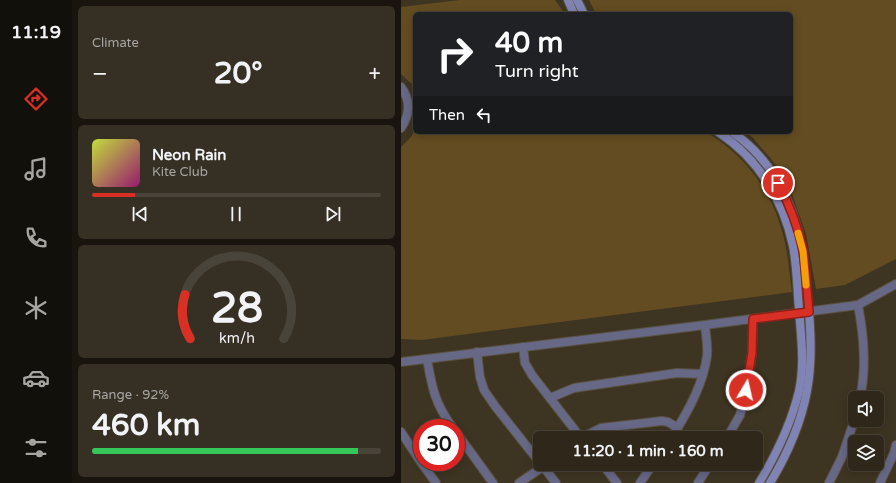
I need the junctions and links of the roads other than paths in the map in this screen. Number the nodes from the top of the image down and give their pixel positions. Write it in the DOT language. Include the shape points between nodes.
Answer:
graph roads {
  1 [pos="568,0"];
  2 [pos="577,0"];
  3 [pos="574,12"];
  4 [pos="583,12"];
  5 [pos="401,87"];
  6 [pos="412,104"];
  7 [pos="401,128"];
  8 [pos="721,134"];
  9 [pos="734,134"];
  10 [pos="896,284"];
  11 [pos="858,305"];
  12 [pos="809,312"];
  13 [pos="799,314"];
  14 [pos="753,319"];
  15 [pos="705,326"];
  16 [pos="523,347"];
  17 [pos="477,352"];
  18 [pos="427,359"];
  19 [pos="401,362"];
  20 [pos="703,374"];
  21 [pos="862,391"];
  22 [pos="550,398"];
  23 [pos="447,419"];
  24 [pos="852,427"];
  25 [pos="678,428"];
  26 [pos="576,431"];
  27 [pos="595,431"];
  28 [pos="676,431"];
  29 [pos="731,431"];
  30 [pos="401,432"];
  31 [pos="465,444"];
  32 [pos="896,445"];
  33 [pos="533,452"];
  34 [pos="534,471"];
  35 [pos="548,471"];
  36 [pos="608,471"];
  37 [pos="648,471"];
  38 [pos="706,471"];
  39 [pos="437,483"];
  40 [pos="493,483"];
  41 [pos="519,483"];
  42 [pos="556,483"];
  43 [pos="617,483"];
  44 [pos="640,483"];
  45 [pos="698,483"];
  46 [pos="759,483"];
  47 [pos="770,483"];
  48 [pos="829,483"];
  49 [pos="880,483"];
  1 -- 3 [label="street"];
  2 -- 4 [label="street"];
  5 -- 6 [label="street"];
  6 -- 7 [label="street"];
  8 -- 13 [label="street" via="749,158 771,187 780,205 793,246"];
  9 -- 12 [label="street" via="756,152 788,201 803,251"];
  10 -- 11 [label="street"];
  11 -- 12 [label="street"];
  11 -- 21 [label="street" via="863,333 864,382"];
  12 -- 13 [label="street"];
  12 -- 47 [label="street" via="810,346 803,409 788,448"];
  13 -- 14 [label="street"];
  13 -- 46 [label="street" via="803,346 799,391 781,443"];
  14 -- 15 [label="street"];
  14 -- 29 [label="street" via="752,353 745,398 740,416"];
  15 -- 16 [label="street"];
  15 -- 20 [label="street" via="707,356"];
  16 -- 17 [label="street"];
  16 -- 22 [label="street" via="525,362"];
  17 -- 18 [label="street"];
  17 -- 33 [label="street" via="484,390"];
  18 -- 19 [label="street"];
  18 -- 23 [label="street" via="433,393"];
  20 -- 22 [label="street" via="677,373 574,388"];
  20 -- 25 [label="street"];
  22 -- 26 [label="street"];
  24 -- 48 [label="street" via="842,457"];
  25 -- 27 [label="street" via="662,421 601,428"];
  25 -- 28 [label="street"];
  30 -- 39 [label="street"];
  31 -- 40 [label="street"];
  32 -- 49 [label="street"];
  34 -- 41 [label="street"];
  35 -- 42 [label="street"];
  36 -- 43 [label="street"];
  37 -- 44 [label="street"];
  38 -- 45 [label="street"];
}
